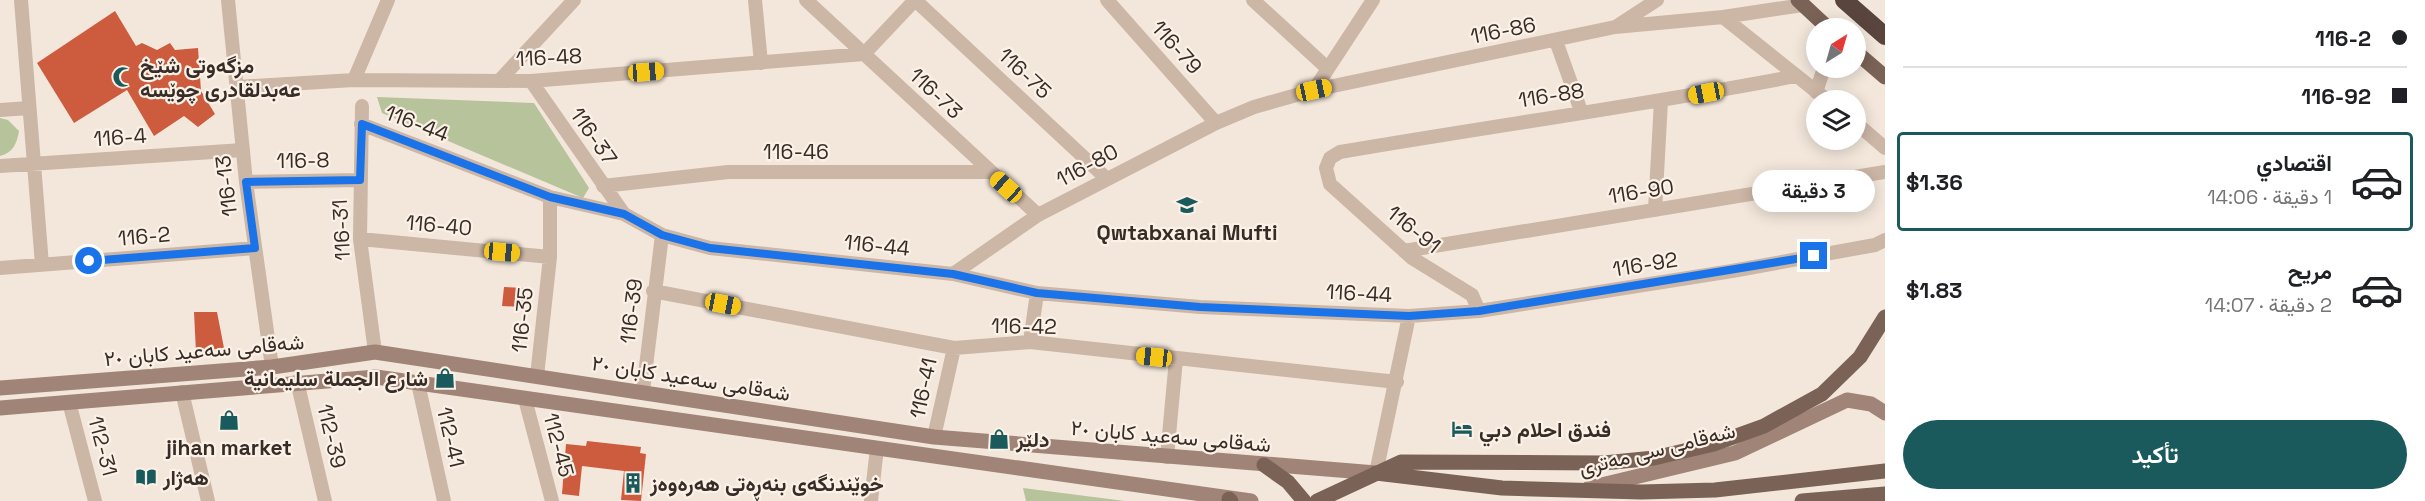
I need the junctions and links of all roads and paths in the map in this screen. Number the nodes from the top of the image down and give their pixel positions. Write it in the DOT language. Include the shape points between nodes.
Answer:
graph roads {
  1 [pos="21,0"];
  2 [pos="228,0"];
  3 [pos="388,0"];
  4 [pos="574,0"];
  5 [pos="755,0"];
  6 [pos="806,0"];
  7 [pos="915,0"];
  8 [pos="1107,0"];
  9 [pos="1253,0"];
  10 [pos="1373,0"];
  11 [pos="1657,0"];
  12 [pos="1844,0"];
  13 [pos="1801,3"];
  14 [pos="1723,17"];
  15 [pos="1817,18"];
  16 [pos="1615,27"];
  17 [pos="1885,36"];
  18 [pos="1556,41"];
  19 [pos="864,54"];
  20 [pos="1866,61"];
  21 [pos="761,63"];
  22 [pos="1326,67"];
  23 [pos="1796,76"];
  24 [pos="1885,77"];
  25 [pos="354,80"];
  26 [pos="499,81"];
  27 [pos="531,81"];
  28 [pos="236,87"];
  29 [pos="1314,90"];
  30 [pos="1814,90"];
  31 [pos="1661,102"];
  32 [pos="362,105"];
  33 [pos="29,108"];
  34 [pos="0,110"];
  35 [pos="1581,111"];
  36 [pos="1216,123"];
  37 [pos="362,124"];
  38 [pos="1866,132"];
  39 [pos="1885,148"];
  40 [pos="243,150"];
  41 [pos="34,164"];
  42 [pos="0,166"];
  43 [pos="990,172"];
  44 [pos="1885,172"];
  45 [pos="1326,174"];
  46 [pos="1107,178"];
  47 [pos="360,180"];
  48 [pos="246,182"];
  49 [pos="603,186"];
  50 [pos="550,197"];
  51 [pos="1655,210"];
  52 [pos="624,214"];
  53 [pos="1038,215"];
  54 [pos="662,235"];
  55 [pos="360,239"];
  56 [pos="1885,240"];
  57 [pos="255,248"];
  58 [pos="1404,251"];
  59 [pos="550,256"];
  60 [pos="42,265"];
  61 [pos="0,268"];
  62 [pos="953,274"];
  63 [pos="653,291"];
  64 [pos="1037,293"];
  65 [pos="1479,311"];
  66 [pos="1409,316"];
  67 [pos="1885,318"];
  68 [pos="1030,342"];
  69 [pos="954,348"];
  70 [pos="375,352"];
  71 [pos="1176,359"];
  72 [pos="272,367"];
  73 [pos="537,376"];
  74 [pos="297,381"];
  75 [pos="1397,382"];
  76 [pos="418,383"];
  77 [pos="0,388"];
  78 [pos="643,391"];
  79 [pos="182,392"];
  80 [pos="525,399"];
  81 [pos="69,402"];
  82 [pos="0,408"];
  83 [pos="1885,413"];
  84 [pos="820,419"];
  85 [pos="934,437"];
  86 [pos="816,441"];
  87 [pos="877,448"];
  88 [pos="1167,457"];
  89 [pos="1264,465"];
  90 [pos="1885,471"];
  91 [pos="1376,473"];
  92 [pos="1570,492"];
  93 [pos="1885,495"];
  94 [pos="1230,500"];
  95 [pos="95,501"];
  96 [pos="208,501"];
  97 [pos="325,501"];
  98 [pos="444,501"];
  99 [pos="552,501"];
  100 [pos="869,501"];
  101 [pos="1251,501"];
  102 [pos="1304,501"];
  103 [pos="1317,501"];
  104 [pos="1802,501"];
  1 -- 33 [label="street"];
  2 -- 28 [label="street, 116-13"];
  3 -- 25 [label="street"];
  4 -- 26 [label="street"];
  5 -- 21 [label="street"];
  6 -- 19 [label="street, 116-73"];
  7 -- 19 [label="street"];
  7 -- 46 [label="street, 116-75"];
  8 -- 36 [label="street, 116-79"];
  9 -- 22 [label="street"];
  10 -- 22 [label="street"];
  11 -- 16 [label="street"];
  12 -- 17 [label="highway"];
  13 -- 14 [label="street, 116-86"];
  13 -- 15 [label="main road"];
  14 -- 16 [label="street, 116-86"];
  14 -- 23 [label="street"];
  16 -- 18 [label="street, 116-86"];
  18 -- 29 [label="street, 116-86"];
  18 -- 35 [label="street"];
  19 -- 21 [label="street, 116-48"];
  19 -- 43 [label="street, 116-73"];
  20 -- 24 [label="main road"];
  21 -- 27 [label="street, 116-48"];
  22 -- 29 [label="street"];
  23 -- 30 [label="street"];
  23 -- 31 [label="street, 116-88"];
  25 -- 26 [label="street, 116-48"];
  25 -- 28 [label="street, 116-48"];
  26 -- 27 [label="street, 116-48"];
  27 -- 49 [label="street, 116-37"];
  28 -- 40 [label="street, 116-13"];
  29 -- 36 [label="street, 116-86" via="1254,107"];
  31 -- 35 [label="street, 116-88"];
  31 -- 51 [label="street"];
  32 -- 37 [label="street, 116-31"];
  33 -- 34 [label="street"];
  33 -- 41 [label="street"];
  35 -- 45 [label="street, 116-88" via="1340,152 1330,158"];
  36 -- 46 [label="street, 116-80"];
  37 -- 47 [label="street, 116-31"];
  37 -- 50 [label="street, 116-44"];
  38 -- 39 [label="street"];
  40 -- 41 [label="street, 116-4"];
  40 -- 48 [label="street, 116-13"];
  41 -- 42 [label="street, 116-4"];
  41 -- 60 [label="street"];
  43 -- 49 [label="street, 116-46" via="728,172"];
  43 -- 53 [label="street, 116-73"];
  44 -- 51 [label="street, 116-90"];
  45 -- 58 [label="street, 116-91" via="1330,184"];
  46 -- 53 [label="street, 116-80"];
  47 -- 48 [label="street, 116-8"];
  47 -- 55 [label="street, 116-31"];
  48 -- 57 [label="street, 116-13"];
  49 -- 52 [label="street, 116-37"];
  50 -- 52 [label="street, 116-44"];
  50 -- 59 [label="street, 116-35"];
  51 -- 58 [label="street, 116-90"];
  52 -- 54 [label="street, 116-44"];
  53 -- 62 [label="street, 116-80"];
  54 -- 62 [label="street, 116-44" via="710,248"];
  54 -- 63 [label="street, 116-39"];
  55 -- 59 [label="street, 116-40"];
  55 -- 70 [label="street, 116-31"];
  56 -- 65 [label="street, 116-92" via="1743,269"];
  57 -- 60 [label="street, 116-2"];
  57 -- 72 [label="street, 116-13"];
  58 -- 65 [label="street, 116-91" via="1472,295"];
  59 -- 73 [label="street, 116-35"];
  60 -- 61 [label="street, 116-2"];
  62 -- 64 [label="street, 116-44"];
  63 -- 69 [label="street, 116-42"];
  63 -- 78 [label="street, 116-39"];
  64 -- 66 [label="street, 116-44" via="1200,307"];
  64 -- 68 [label="street"];
  65 -- 66 [label="street, 116-92"];
  66 -- 75 [label="street"];
  67 -- 91 [label="main road" via="1860,357 1822,394 1786,416 1714,444 1622,462 1409,461"];
  68 -- 69 [label="street, 116-42"];
  68 -- 71 [label="street, 116-42"];
  69 -- 85 [label="street, 116-41"];
  70 -- 72 [label="main road, شەقامی سەعید کابان ٢٠"];
  70 -- 73 [label="main road, شەقامی سەعید کابان ٢٠"];
  71 -- 75 [label="street, 116-42"];
  71 -- 88 [label="street"];
  72 -- 77 [label="main road, شەقامی سەعید کابان ٢٠"];
  73 -- 78 [label="main road, شەقامی سەعید کابان ٢٠"];
  74 -- 76 [label="main road, شەقامی سەعید کابان ٢٠" via="376,376"];
  74 -- 79 [label="main road, شەقامی سەعید کابان ٢٠"];
  74 -- 97 [label="street, 112-39"];
  75 -- 91 [label="street"];
  76 -- 80 [label="main road, شەقامی سەعید کابان ٢٠"];
  76 -- 98 [label="street, 112-41"];
  78 -- 84 [label="main road, شەقامی سەعید کابان ٢٠"];
  79 -- 81 [label="main road, شەقامی سەعید کابان ٢٠"];
  79 -- 96 [label="street"];
  80 -- 86 [label="main road, شەقامی سەعید کابان ٢٠"];
  80 -- 99 [label="street, 112-45"];
  81 -- 82 [label="main road, شەقامی سەعید کابان ٢٠"];
  81 -- 95 [label="street, 112-31"];
  83 -- 92 [label="main road, شەقامی سی مەتری" via="1863,402 1847,400 1735,453"];
  84 -- 85 [label="main road, شەقامی سەعید کابان ٢٠"];
  84 -- 86 [label="main road"];
  85 -- 88 [label="main road, شەقامی سەعید کابان ٢٠"];
  86 -- 87 [label="main road, شەقامی سەعید کابان ٢٠"];
  87 -- 94 [label="main road, شەقامی سەعید کابان ٢٠"];
  87 -- 100 [label="street"];
  88 -- 89 [label="main road, شەقامی سەعید کابان ٢٠"];
  89 -- 91 [label="main road, شەقامی سەعید کابان ٢٠"];
  89 -- 102 [label="main road" via="1288,482"];
  90 -- 92 [label="main road" via="1715,490"];
  91 -- 92 [label="main road"];
  91 -- 103 [label="main road"];
  93 -- 104 [label="main road"];
  94 -- 101 [label="main road, شەقامی سەعید کابان ٢٠"];
}
